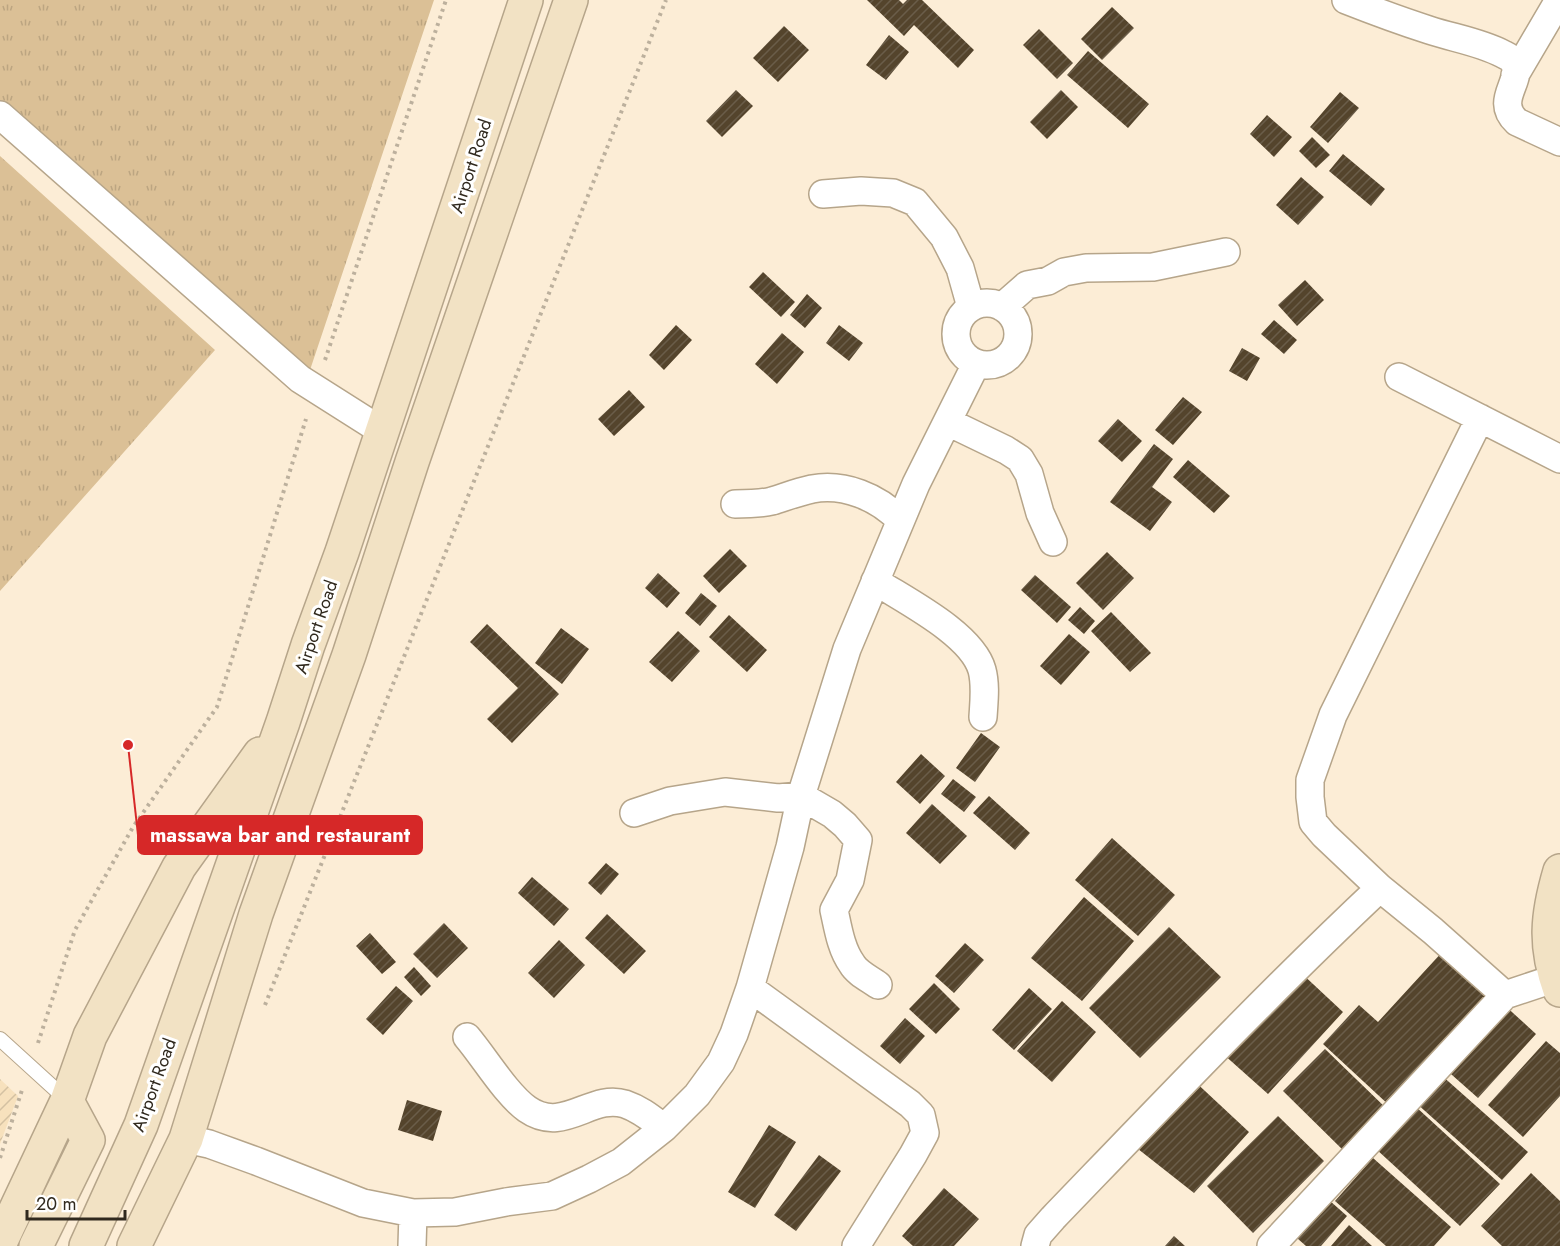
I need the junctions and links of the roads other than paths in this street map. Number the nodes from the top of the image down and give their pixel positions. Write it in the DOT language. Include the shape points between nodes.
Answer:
graph roads {
  1 [pos="526,0"];
  2 [pos="570,0"];
  3 [pos="1346,0"];
  4 [pos="1559,0"];
  5 [pos="1515,75"];
  6 [pos="0,116"];
  7 [pos="1560,142"];
  8 [pos="823,194"];
  9 [pos="1226,252"];
  10 [pos="971,308"];
  11 [pos="1002,308"];
  12 [pos="976,364"];
  13 [pos="1399,377"];
  14 [pos="1480,418"];
  15 [pos="948,422"];
  16 [pos="382,431"];
  17 [pos="1560,459"];
  18 [pos="735,504"];
  19 [pos="900,520"];
  20 [pos="1053,542"];
  21 [pos="875,581"];
  22 [pos="983,717"];
  23 [pos="283,722"];
  24 [pos="801,796"];
  25 [pos="634,813"];
  26 [pos="1560,871"];
  27 [pos="1380,888"];
  28 [pos="1558,984"];
  29 [pos="878,985"];
  30 [pos="750,988"];
  31 [pos="1505,995"];
  32 [pos="467,1037"];
  33 [pos="0,1039"];
  34 [pos="67,1101"];
  35 [pos="664,1128"];
  36 [pos="186,1140"];
  37 [pos="413,1213"];
  38 [pos="0,1243"];
  39 [pos="36,1246"];
  40 [pos="86,1246"];
  41 [pos="134,1246"];
  42 [pos="412,1246"];
  43 [pos="856,1246"];
  44 [pos="1035,1246"];
  45 [pos="1271,1246"];
  1 -- 16 [label="main road, Airport Road"];
  2 -- 36 [label="main road" via="349,655 256,914"];
  3 -- 5 [label="street" via="1504,54 1512,60"];
  4 -- 5 [label="street"];
  5 -- 7 [label="street" via="1507,103 1513,118"];
  6 -- 16 [label="street" via="291,371"];
  8 -- 10 [label="street" via="893,193 915,202 944,237 960,268"];
  9 -- 11 [label="street" via="1153,267 1064,272 1027,285"];
  10 -- 11 [label="street" via="987,303"];
  10 -- 12 [label="street" via="958,322 956,332 961,351"];
  11 -- 12 [label="street" via="1016,325 1014,348 999,363"];
  12 -- 15 [label="street"];
  13 -- 14 [label="street"];
  14 -- 17 [label="street"];
  14 -- 27 [label="street" via="1333,715 1310,780 1314,822"];
  15 -- 19 [label="street"];
  15 -- 20 [label="street" via="1020,459"];
  16 -- 23 [label="main road, Airport Road"];
  18 -- 19 [label="street" via="771,501 814,489 857,491"];
  19 -- 21 [label="street"];
  21 -- 22 [label="street" via="961,637 975,654 982,669"];
  21 -- 24 [label="street" via="847,649"];
  23 -- 34 [label="main road" via="179,867 90,1036"];
  23 -- 40 [label="main road, Airport Road" via="141,1125"];
  24 -- 25 [label="street" via="778,798 725,792 670,801"];
  24 -- 29 [label="street" via="832,814 858,840 850,880 834,910 853,966"];
  24 -- 30 [label="street"];
  26 -- 28 [label="main road" via="1549,909 1549,948"];
  27 -- 31 [label="street"];
  27 -- 44 [label="street" via="1191,1074 1053,1218 1038,1235"];
  28 -- 31 [label="street"];
  30 -- 35 [label="street" via="721,1062 697,1095"];
  30 -- 43 [label="street" via="921,1115 925,1133"];
  31 -- 45 [label="street"];
  32 -- 35 [label="street" via="525,1108 541,1116 559,1118 622,1103 643,1112"];
  33 -- 34 [label="lane"];
  34 -- 38 [label="main road"];
  34 -- 39 [label="main road" via="88,1140"];
  35 -- 37 [label="street" via="621,1162 552,1196 455,1212"];
  36 -- 37 [label="street" via="210,1144 363,1203"];
  36 -- 41 [label="main road"];
  37 -- 42 [label="street"];
}
